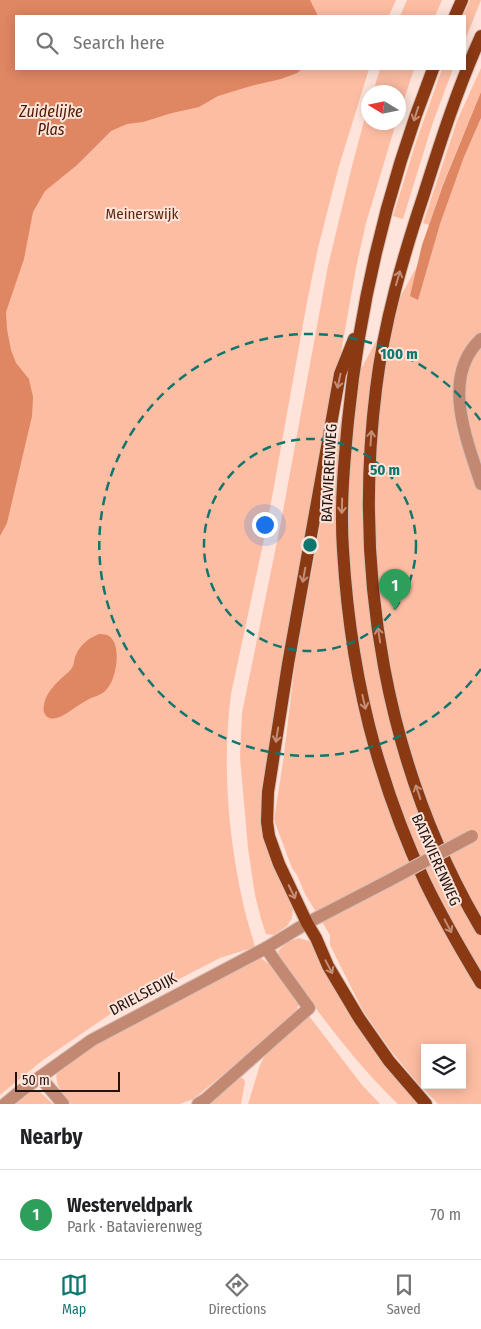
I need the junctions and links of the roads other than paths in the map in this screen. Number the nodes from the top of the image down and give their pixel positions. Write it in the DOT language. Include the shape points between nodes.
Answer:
graph roads {
  1 [pos="462,0"];
  2 [pos="455,15"];
  3 [pos="481,36"];
  4 [pos="433,70"];
  5 [pos="362,318"];
  6 [pos="481,339"];
  7 [pos="481,484"];
  8 [pos="477,834"];
  9 [pos="307,923"];
  10 [pos="481,929"];
  11 [pos="266,948"];
  12 [pos="481,983"];
  13 [pos="40,1077"];
  14 [pos="5,1104"];
  15 [pos="63,1104"];
  16 [pos="198,1104"];
  17 [pos="426,1104"];
  1 -- 2 [label="main road"];
  10 -- 3 [label="main road, BATAVIERENWEG, one-way" via="434,838 395,718 376,613 369,549 368,498 376,387 394,292 440,142"];
  4 -- 5 [label="main road, BATAVIERENWEG, one-way" via="385,215"];
  5 -- 9 [label="main road, one-way" via="340,374 288,664 267,807 273,849"];
  5 -- 12 [label="main road, BATAVIERENWEG, one-way" via="350,401 342,508 355,661 375,749 408,842 425,883"];
  6 -- 7 [label="street" via="466,359 459,408"];
  8 -- 9 [label="street, DRIELSEDIJK, bridge"];
  9 -- 11 [label="street, DRIELSEDIJK"];
  9 -- 17 [label="main road, one-way" via="359,1018 389,1061"];
  11 -- 13 [label="street, DRIELSEDIJK" via="92,1040"];
  11 -- 16 [label="street" via="309,1008"];
  13 -- 14 [label="street, DRIELSEDIJK"];
  13 -- 15 [label="street"];
}
